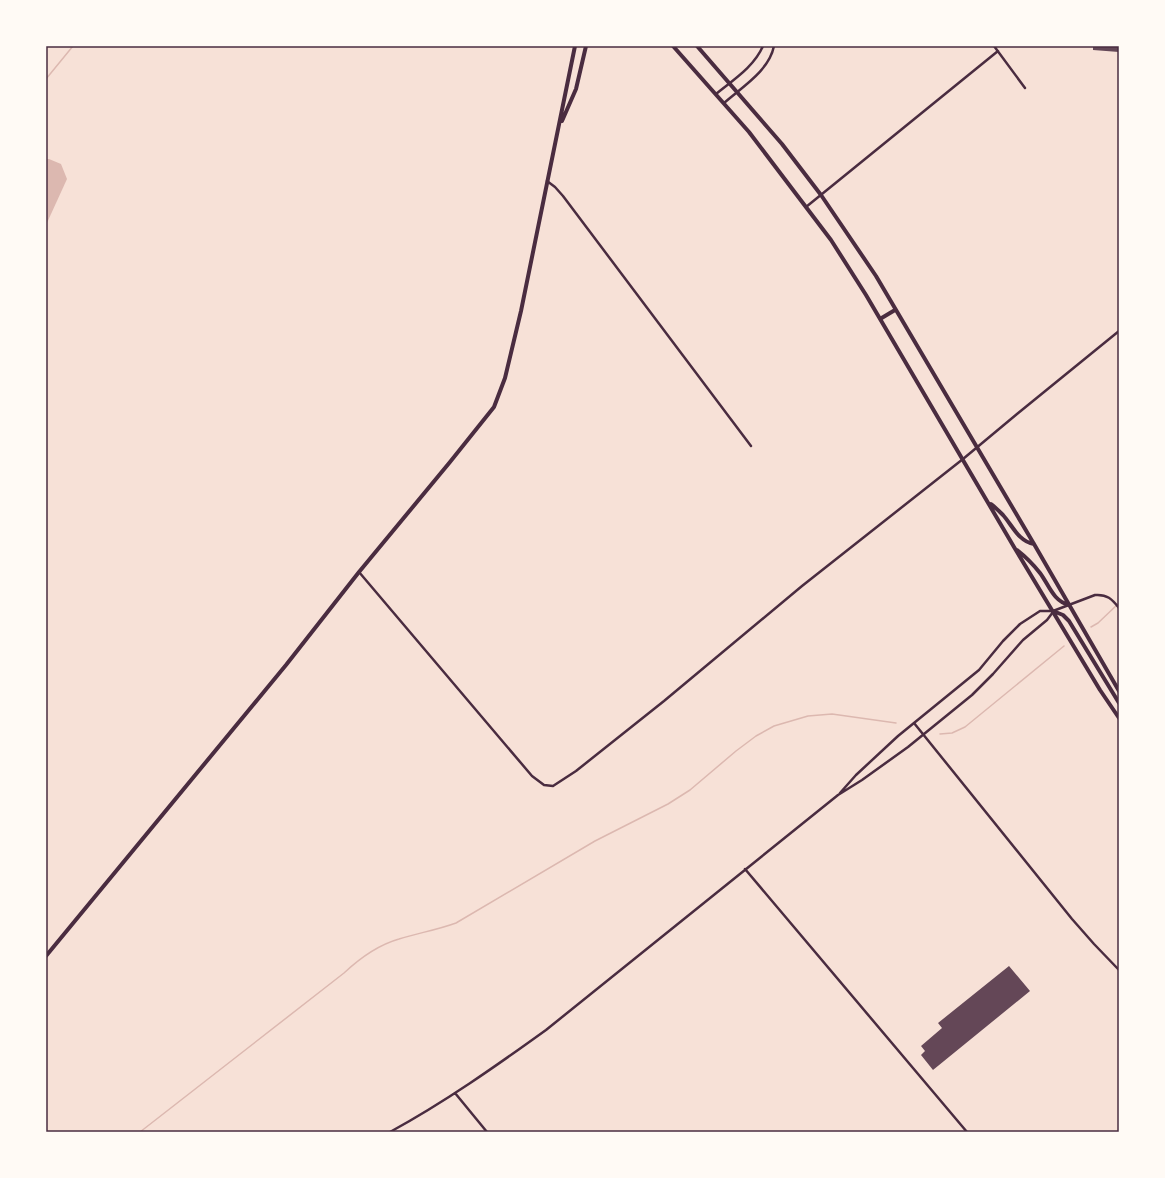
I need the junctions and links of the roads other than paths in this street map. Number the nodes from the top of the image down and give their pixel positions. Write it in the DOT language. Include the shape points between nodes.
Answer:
graph roads {
  1 [pos="575,46"];
  2 [pos="586,46"];
  3 [pos="673,46"];
  4 [pos="763,46"];
  5 [pos="774,46"];
  6 [pos="994,46"];
  7 [pos="698,47"];
  8 [pos="998,51"];
  9 [pos="730,83"];
  10 [pos="1025,88"];
  11 [pos="738,91"];
  12 [pos="716,94"];
  13 [pos="724,103"];
  14 [pos="558,131"];
  15 [pos="547,181"];
  16 [pos="820,195"];
  17 [pos="806,206"];
  18 [pos="895,310"];
  19 [pos="880,319"];
  20 [pos="1119,331"];
  21 [pos="751,446"];
  22 [pos="976,448"];
  23 [pos="963,459"];
  24 [pos="987,501"];
  25 [pos="1034,544"];
  26 [pos="1014,546"];
  27 [pos="359,572"];
  28 [pos="1069,605"];
  29 [pos="1119,608"];
  30 [pos="1053,611"];
  31 [pos="1119,691"];
  32 [pos="1119,703"];
  33 [pos="1119,718"];
  34 [pos="914,723"];
  35 [pos="923,734"];
  36 [pos="838,795"];
  37 [pos="745,869"];
  38 [pos="46,956"];
  39 [pos="1119,970"];
  40 [pos="455,1093"];
  41 [pos="390,1132"];
  42 [pos="487,1132"];
  43 [pos="967,1132"];
  1 -- 14 [label="main road"];
  2 -- 14 [label="main road" via="576,89"];
  3 -- 12 [label="main road"];
  4 -- 9 [label="street" via="758,58"];
  5 -- 11 [label="street" via="766,65"];
  6 -- 8 [label="street"];
  7 -- 9 [label="main road"];
  8 -- 10 [label="street"];
  8 -- 16 [label="street"];
  9 -- 11 [label="main road"];
  9 -- 12 [label="street"];
  11 -- 13 [label="street"];
  11 -- 16 [label="main road"];
  12 -- 13 [label="main road"];
  13 -- 17 [label="main road"];
  14 -- 15 [label="main road"];
  15 -- 21 [label="street" via="567,201"];
  15 -- 27 [label="main road" via="537,240 509,365 496,402"];
  16 -- 17 [label="street"];
  16 -- 18 [label="main road" via="876,276"];
  17 -- 19 [label="main road" via="831,240"];
  18 -- 19 [label="main road"];
  18 -- 22 [label="main road"];
  19 -- 23 [label="main road"];
  20 -- 22 [label="street"];
  22 -- 23 [label="street"];
  22 -- 25 [label="main road"];
  23 -- 24 [label="main road"];
  23 -- 27 [label="street" via="576,771 551,786 544,785 532,776"];
  24 -- 25 [label="main road" via="1002,513 1022,540"];
  24 -- 26 [label="main road"];
  25 -- 28 [label="main road"];
  26 -- 28 [label="main road" via="1040,572 1057,599"];
  26 -- 30 [label="main road"];
  27 -- 38 [label="main road" via="282,670"];
  28 -- 29 [label="street" via="1102,594"];
  28 -- 30 [label="street"];
  28 -- 31 [label="main road"];
  30 -- 32 [label="main road" via="1069,621"];
  30 -- 33 [label="main road"];
  30 -- 34 [label="street" via="1040,611 1020,624 979,670"];
  30 -- 35 [label="street" via="981,687"];
  34 -- 35 [label="street"];
  34 -- 36 [label="street" via="856,775"];
  35 -- 36 [label="street"];
  35 -- 39 [label="street" via="1072,919"];
  36 -- 37 [label="street"];
  37 -- 40 [label="street" via="546,1030"];
  37 -- 43 [label="street"];
  40 -- 41 [label="street"];
  40 -- 42 [label="street"];
}
